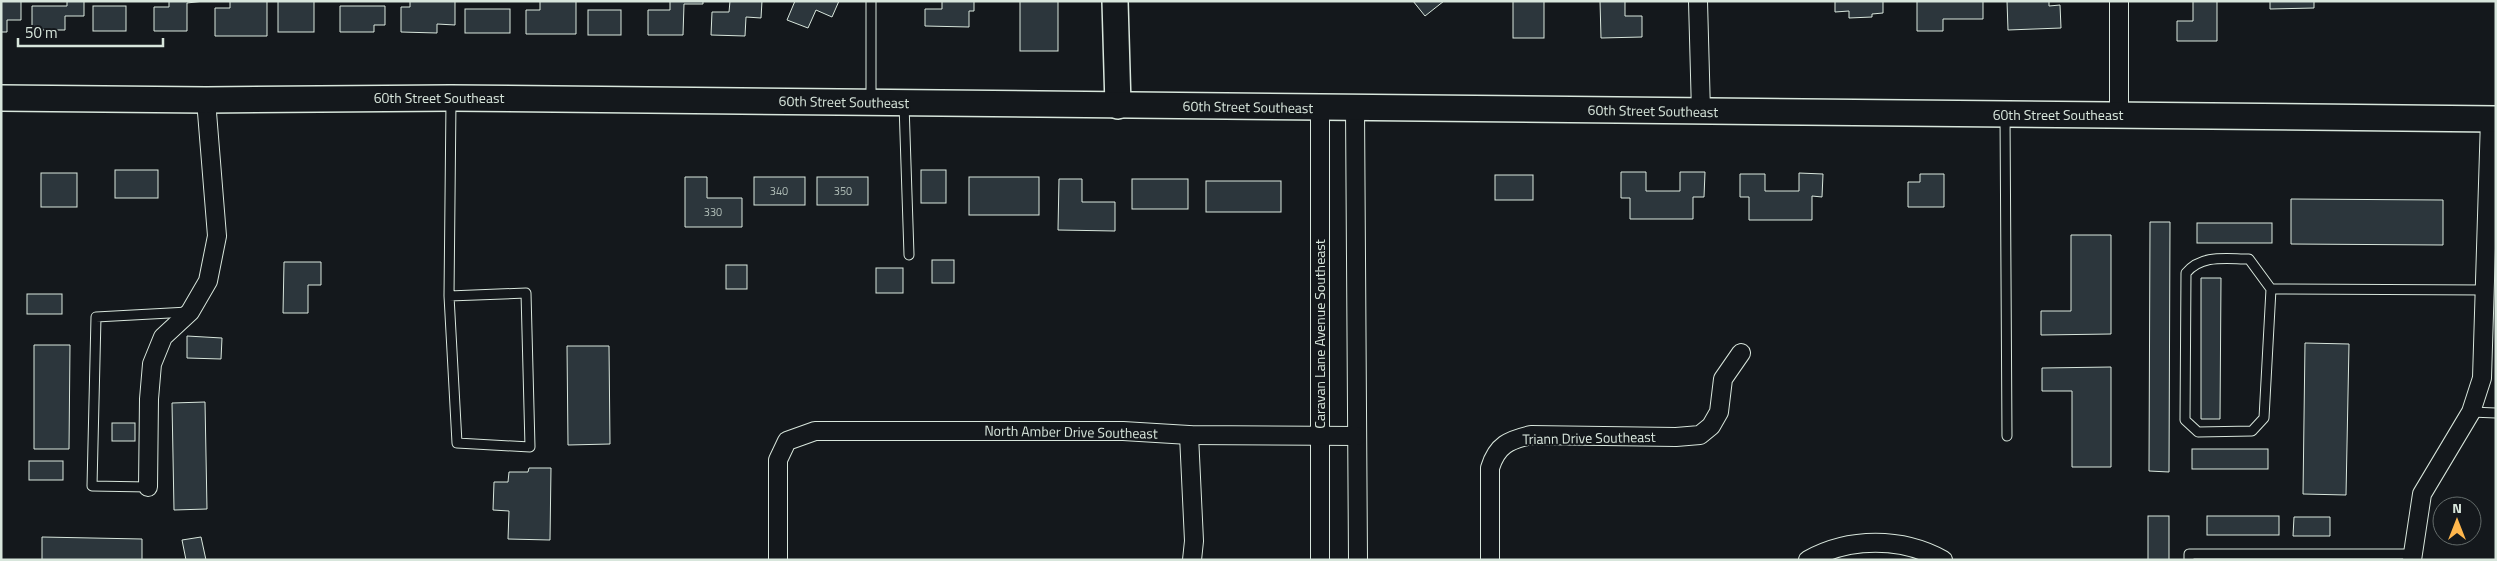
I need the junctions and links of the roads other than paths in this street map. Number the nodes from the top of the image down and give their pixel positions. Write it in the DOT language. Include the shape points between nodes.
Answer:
graph roads {
  1 [pos="871,1"];
  2 [pos="1116,1"];
  3 [pos="1698,1"];
  4 [pos="2119,1"];
  5 [pos="1,98"];
  6 [pos="451,98"];
  7 [pos="206,100"];
  8 [pos="871,103"];
  9 [pos="904,104"];
  10 [pos="1118,106"];
  11 [pos="1320,108"];
  12 [pos="1355,108"];
  13 [pos="1701,112"];
  14 [pos="2005,114"];
  15 [pos="2119,116"];
  16 [pos="2493,119"];
  17 [pos="2492,220"];
  18 [pos="909,255"];
  19 [pos="2271,289"];
  20 [pos="2486,290"];
  21 [pos="449,296"];
  22 [pos="190,312"];
  23 [pos="1741,353"];
  24 [pos="2472,412"];
  25 [pos="2496,413"];
  26 [pos="1189,435"];
  27 [pos="1320,435"];
  28 [pos="1357,436"];
  29 [pos="2007,436"];
  30 [pos="148,487"];
  31 [pos="2317,557"];
  32 [pos="2412,557"];
  33 [pos="778,560"];
  34 [pos="1192,560"];
  35 [pos="1320,560"];
  36 [pos="1358,560"];
  37 [pos="1490,560"];
  38 [pos="1808,560"];
  39 [pos="1943,560"];
  40 [pos="2189,560"];
  1 -- 8 [label="lane"];
  2 -- 10 [label="main road"];
  3 -- 13 [label="street"];
  4 -- 15 [label="street"];
  5 -- 7 [label="main road, 60th Street Southeast"];
  6 -- 7 [label="main road, 60th Street Southeast"];
  6 -- 8 [label="main road, 60th Street Southeast"];
  6 -- 21 [label="lane"];
  7 -- 22 [label="street" via="217,236 208,281"];
  8 -- 9 [label="main road, 60th Street Southeast"];
  9 -- 10 [label="main road, 60th Street Southeast"];
  9 -- 18 [label="lane"];
  10 -- 11 [label="main road, 60th Street Southeast"];
  11 -- 12 [label="main road, 60th Street Southeast"];
  11 -- 27 [label="street, Caravan Lane Avenue Southeast"];
  12 -- 13 [label="main road, 60th Street Southeast"];
  12 -- 28 [label="street"];
  13 -- 14 [label="main road, 60th Street Southeast"];
  14 -- 15 [label="main road, 60th Street Southeast"];
  14 -- 29 [label="lane"];
  15 -- 16 [label="main road, 60th Street Southeast"];
  16 -- 17 [label="street"];
  17 -- 20 [label="street"];
  19 -- 19 [label="lane" via="2264,418 2252,431 2198,432 2185,420 2186,273 2195,263 2215,258 2249,259"];
  19 -- 20 [label="lane"];
  20 -- 24 [label="street" via="2482,378"];
  21 -- 21 [label="lane" via="457,443 530,447 526,294"];
  22 -- 30 [label="street" via="163,337 152,364"];
  22 -- 30 [label="lane" via="96,317 92,486"];
  23 -- 37 [label="street, Triann Drive Southeast" via="1723,379 1719,412 1711,426 1700,435 1531,435 1502,445 1490,468"];
  24 -- 25 [label="lane"];
  24 -- 32 [label="street" via="2422,494"];
  26 -- 27 [label="street, North Amber Drive Southeast"];
  26 -- 33 [label="street, North Amber Drive Southeast" via="1123,431 815,431 787,441 778,460"];
  26 -- 34 [label="street"];
  27 -- 28 [label="street, North Amber Drive Southeast"];
  27 -- 35 [label="street, Caravan Lane Avenue Southeast"];
  28 -- 36 [label="street"];
  31 -- 32 [label="lane"];
  31 -- 40 [label="lane" via="2189,554"];
  38 -- 39 [label="street" via="1824,551 1868,542 1905,545"];
}
